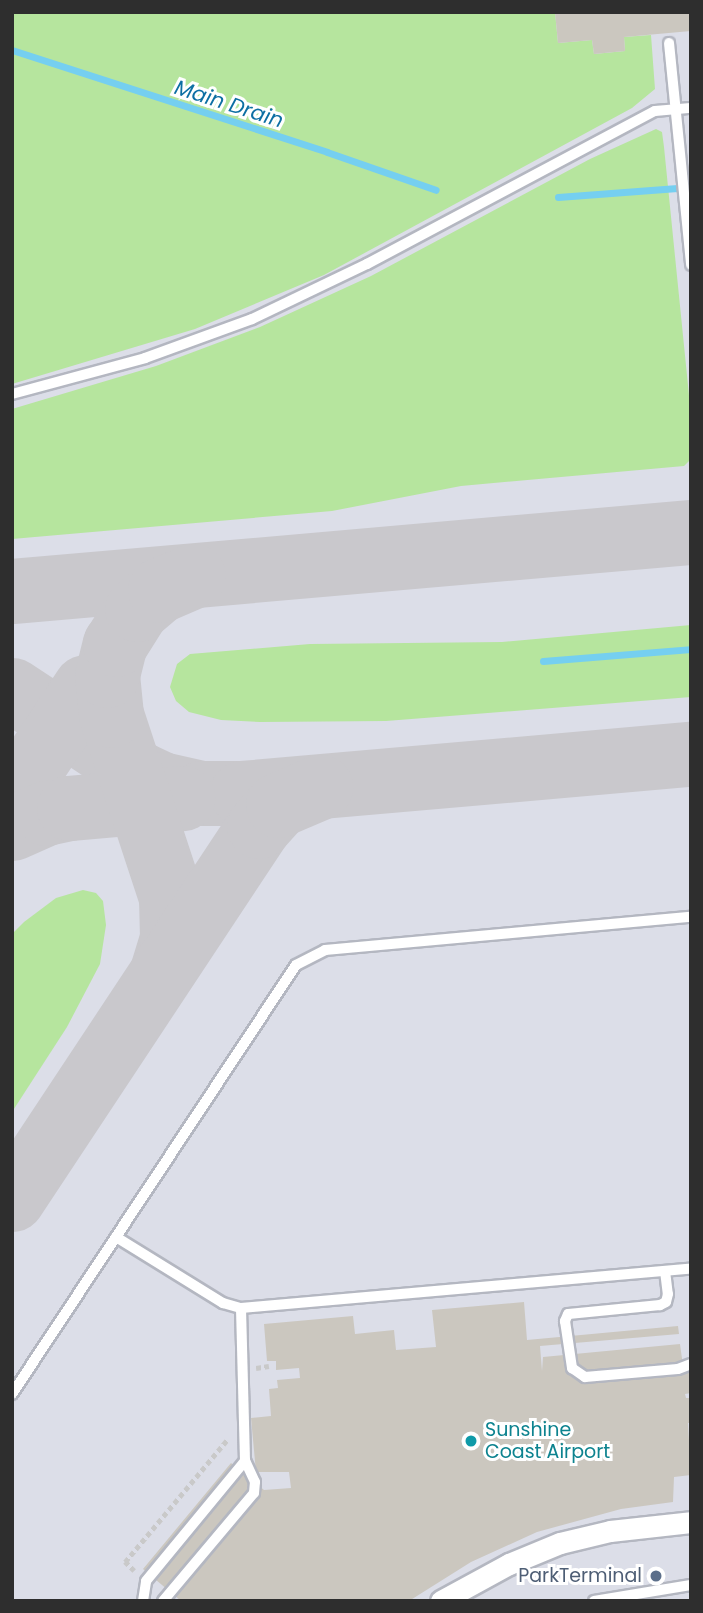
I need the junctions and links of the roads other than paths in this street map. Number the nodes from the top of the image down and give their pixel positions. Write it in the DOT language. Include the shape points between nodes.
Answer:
graph roads {
  1 [pos="669,43"];
  2 [pos="691,108"];
  3 [pos="675,110"];
  4 [pos="691,265"];
  5 [pos="12,394"];
  6 [pos="691,917"];
  7 [pos="116,1237"];
  8 [pos="691,1269"];
  9 [pos="665,1271"];
  10 [pos="241,1308"];
  11 [pos="691,1364"];
  12 [pos="12,1394"];
  13 [pos="245,1461"];
  14 [pos="691,1522"];
  15 [pos="691,1585"];
  16 [pos="143,1601"];
  17 [pos="163,1601"];
  18 [pos="441,1601"];
  19 [pos="594,1601"];
  1 -- 3 [label="lane"];
  2 -- 3 [label="lane"];
  3 -- 4 [label="lane"];
  3 -- 5 [label="lane" via="655,111 367,264 252,319 145,358"];
  6 -- 7 [label="lane" via="325,950 306,959 285,979"];
  7 -- 10 [label="lane" via="223,1303"];
  7 -- 12 [label="lane"];
  8 -- 9 [label="lane"];
  9 -- 10 [label="lane"];
  9 -- 11 [label="lane" via="668,1294 660,1305 568,1314 565,1321 572,1368 585,1377"];
  10 -- 13 [label="lane"];
  13 -- 16 [label="lane" via="146,1581"];
  13 -- 17 [label="lane" via="255,1482 254,1493"];
  14 -- 18 [label="street" via="610,1531 560,1543"];
  15 -- 19 [label="lane"];
}
